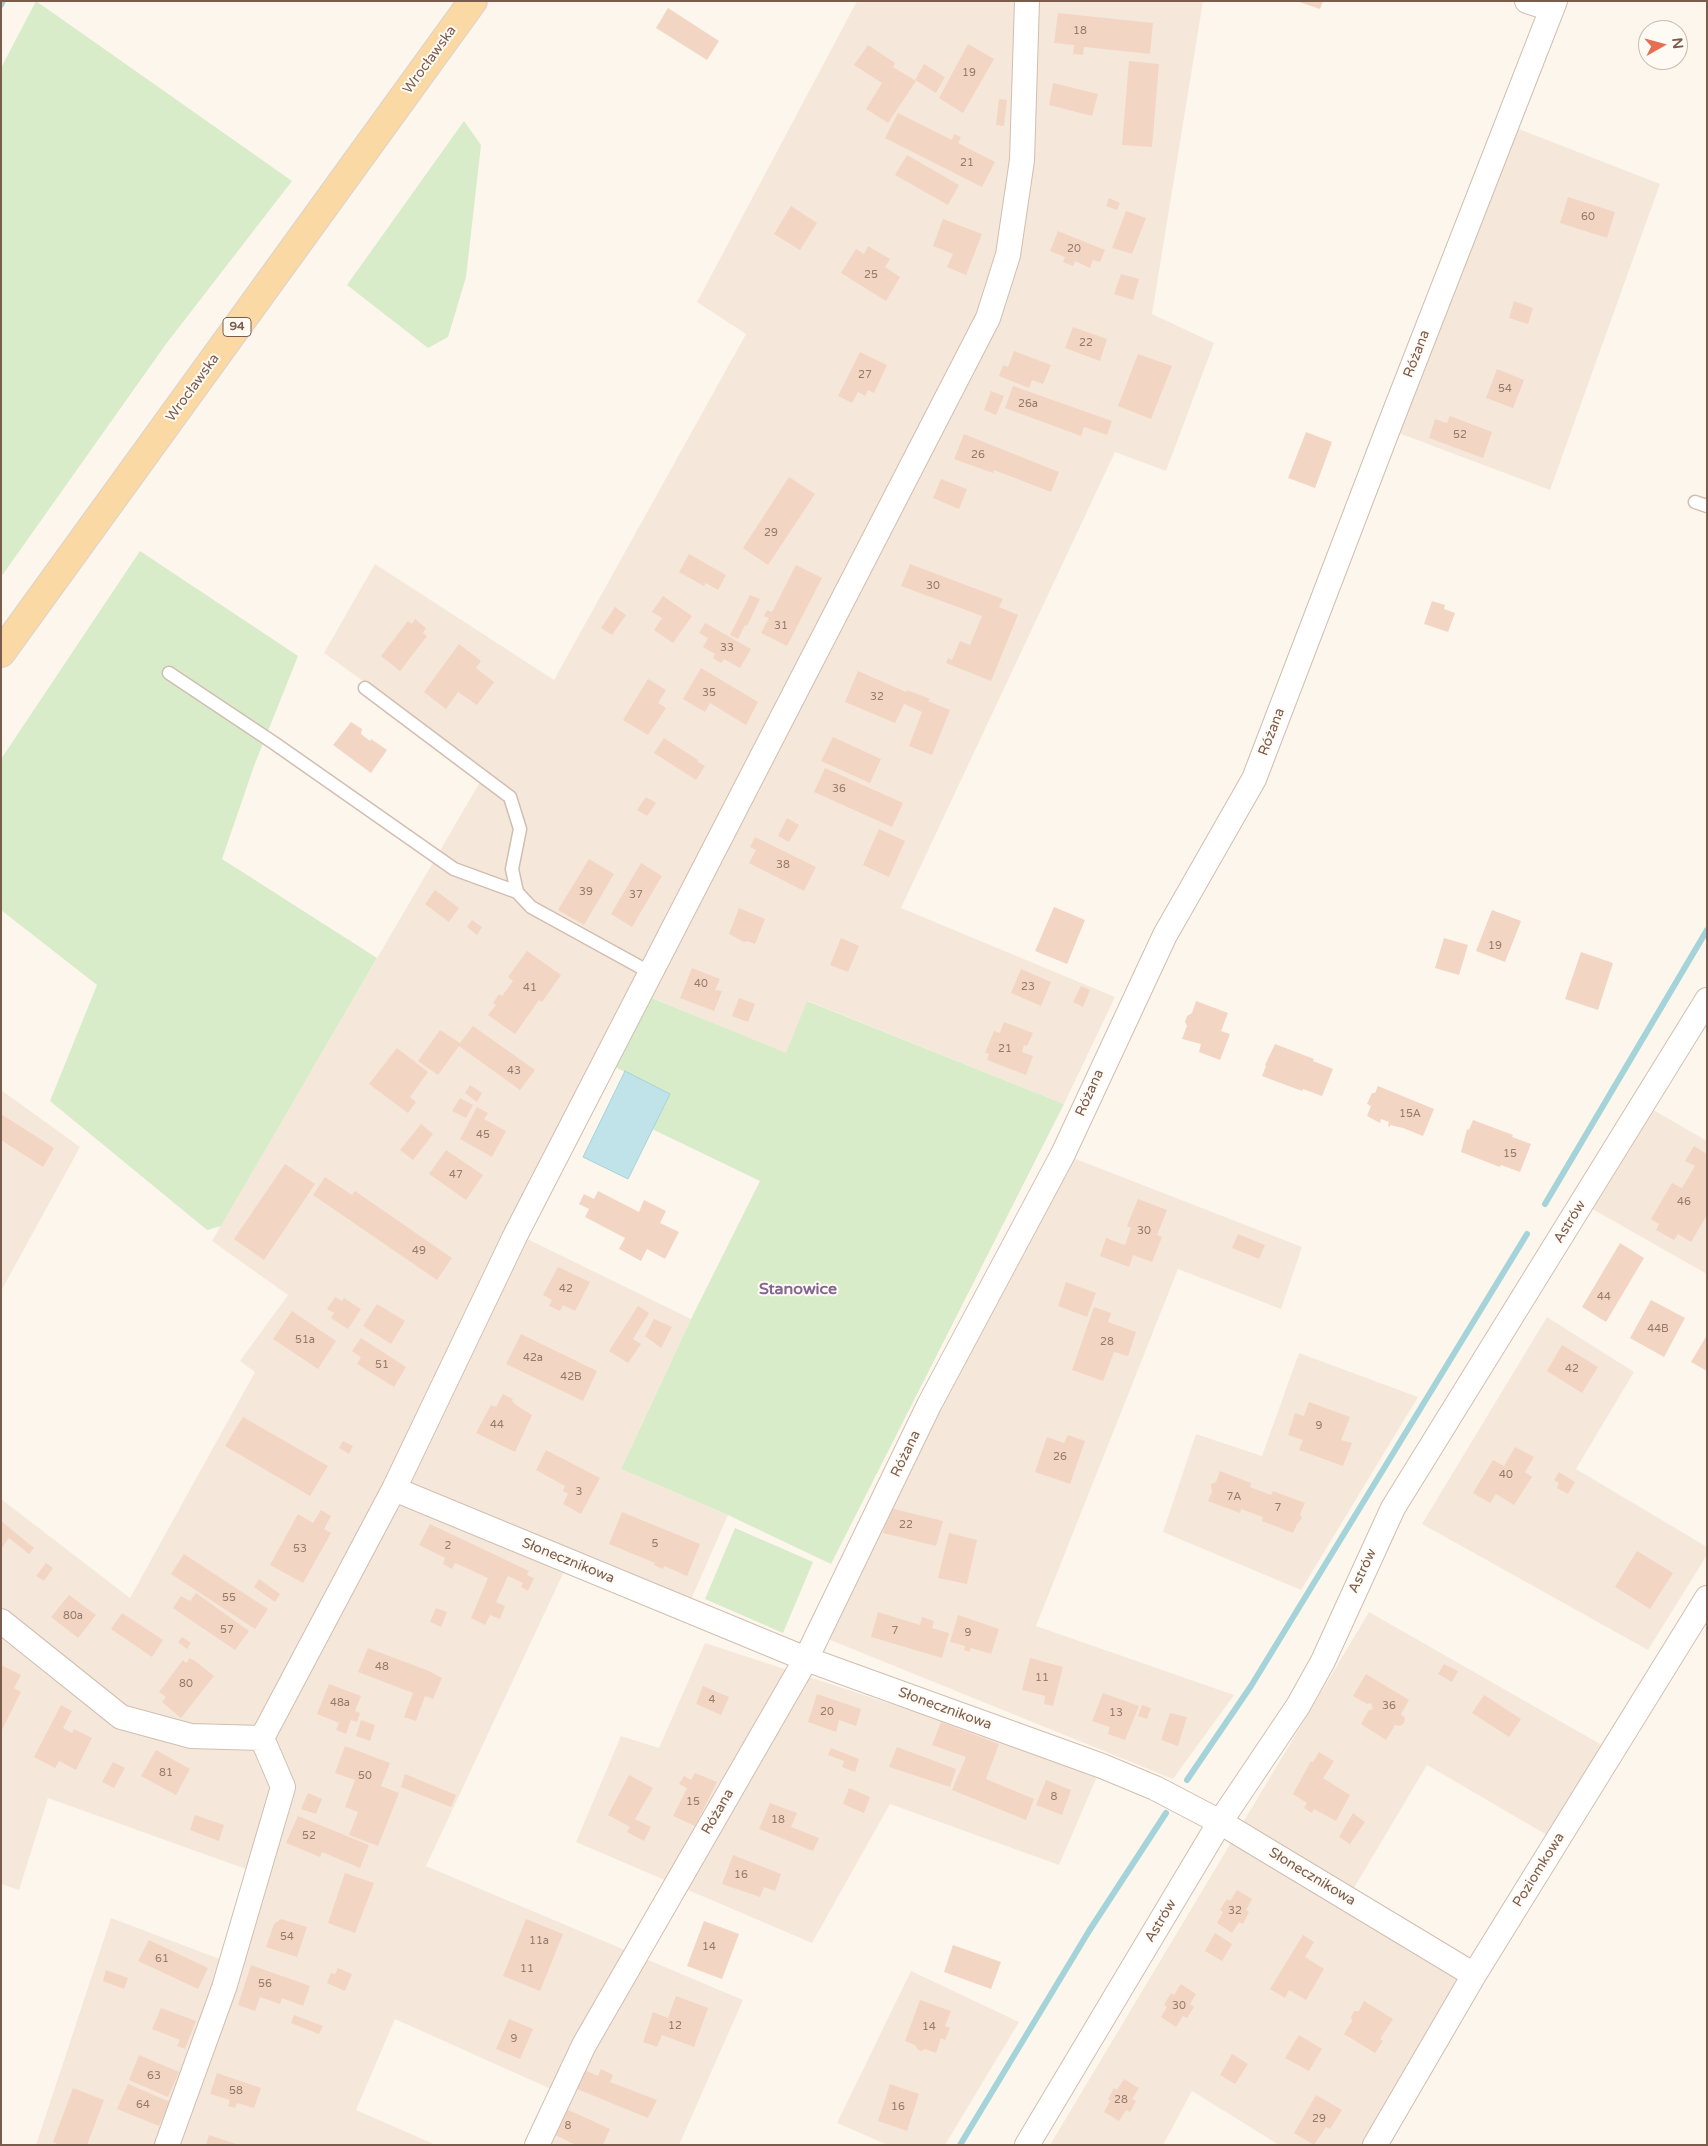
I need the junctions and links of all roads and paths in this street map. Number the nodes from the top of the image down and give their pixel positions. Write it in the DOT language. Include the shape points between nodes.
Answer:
graph roads {
  1 [pos="472,1"];
  2 [pos="1027,1"];
  3 [pos="1527,1"];
  4 [pos="1554,5"];
  5 [pos="1,653"];
  6 [pos="169,673"];
  7 [pos="365,688"];
  8 [pos="517,892"];
  9 [pos="651,973"];
  10 [pos="1707,1000"];
  11 [pos="394,1489"];
  12 [pos="1707,1598"];
  13 [pos="1,1621"];
  14 [pos="806,1659"];
  15 [pos="262,1738"];
  16 [pos="1220,1822"];
  17 [pos="1474,1975"];
  18 [pos="167,2145"];
  19 [pos="537,2145"];
  20 [pos="1027,2145"];
  21 [pos="1375,2145"];
  1 -- 5 [label="main road, Wrocławska / 94"];
  2 -- 9 [label="street" via="1022,160 1008,255 988,318"];
  3 -- 4 [label="street"];
  4 -- 14 [label="street, Różana" via="1254,779 1165,936 1063,1154 929,1405"];
  6 -- 8 [label="lane" via="454,869"];
  7 -- 8 [label="lane" via="510,796 520,829 512,869"];
  8 -- 9 [label="lane" via="531,907"];
  9 -- 11 [label="street" via="516,1234"];
  10 -- 16 [label="street, Astrów" via="1393,1508 1323,1661 1298,1706"];
  11 -- 14 [label="street, Słonecznikowa"];
  11 -- 15 [label="street"];
  12 -- 17 [label="street, Poziomkowa"];
  13 -- 15 [label="street" via="121,1717 191,1736"];
  14 -- 16 [label="street, Słonecznikowa" via="1102,1766 1155,1788"];
  14 -- 19 [label="street, Różana" via="584,2045"];
  15 -- 18 [label="street" via="283,1787 224,1988"];
  16 -- 17 [label="street, Słonecznikowa"];
  16 -- 20 [label="street, Astrów"];
  17 -- 21 [label="street, Poziomkowa"];
}
